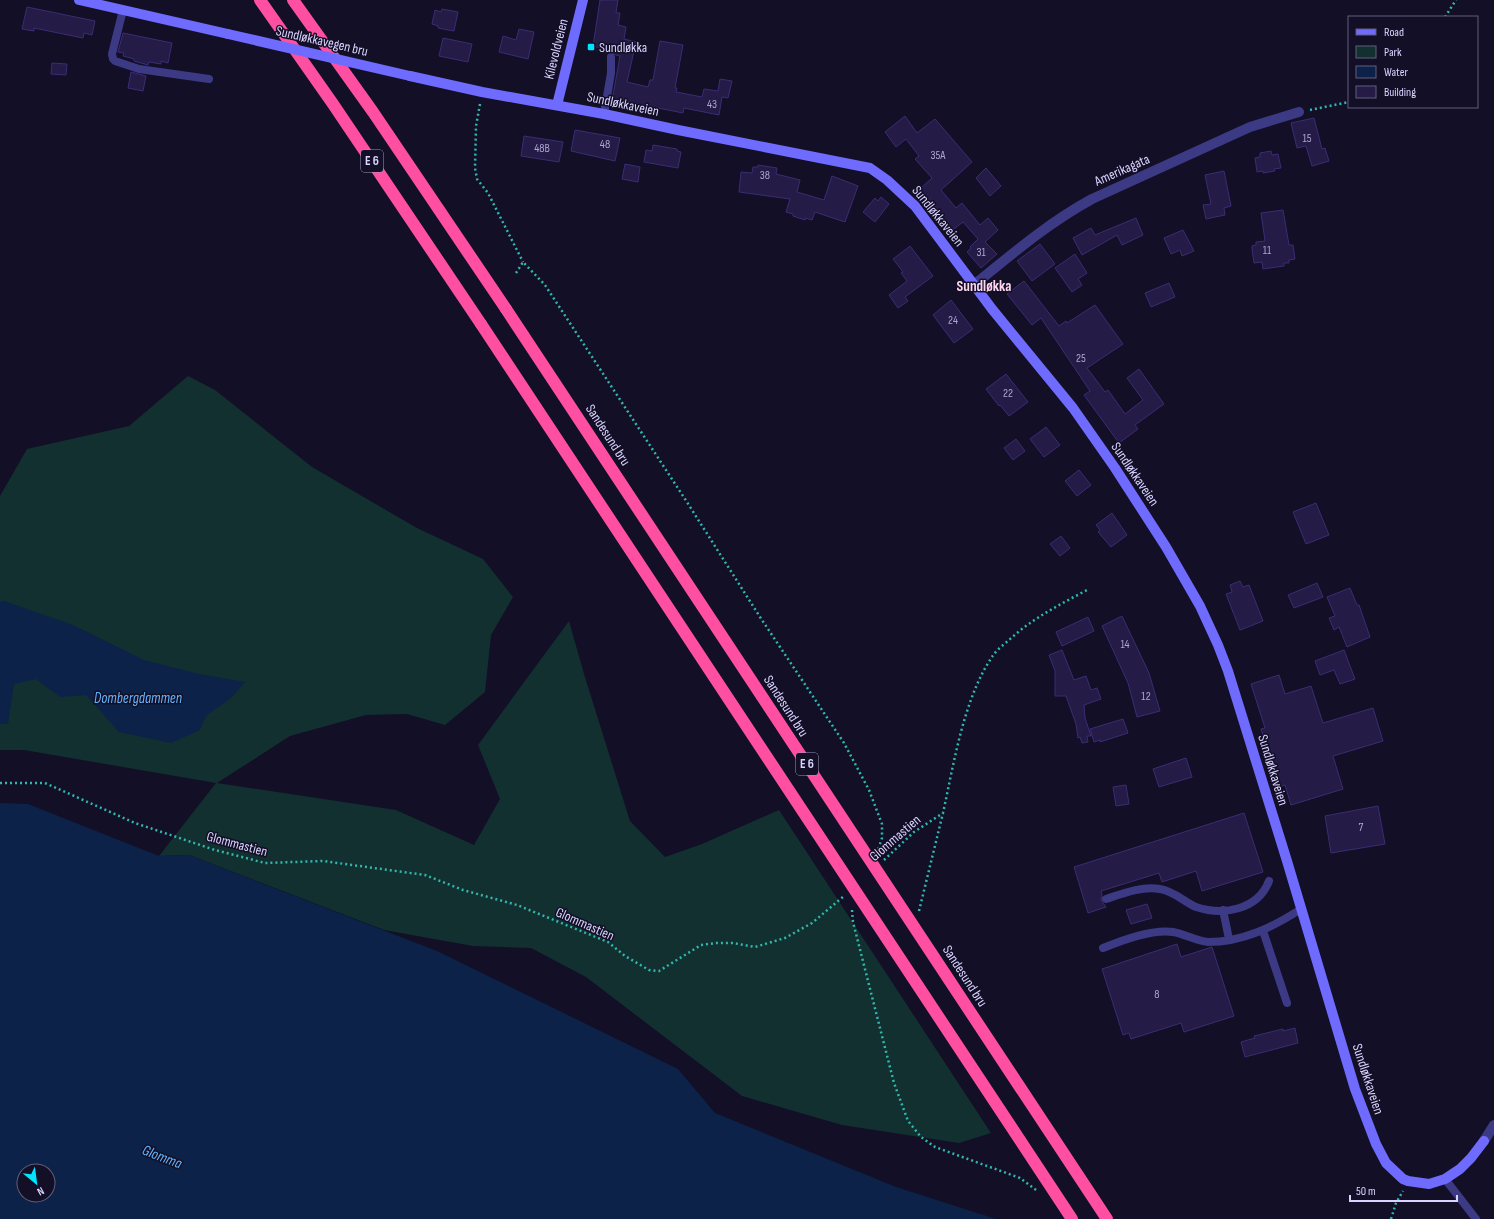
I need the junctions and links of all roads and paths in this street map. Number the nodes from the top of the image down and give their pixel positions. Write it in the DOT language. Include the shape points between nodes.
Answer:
graph roads {
  1 [pos="79,0"];
  2 [pos="260,0"];
  3 [pos="293,0"];
  4 [pos="583,0"];
  5 [pos="1456,0"];
  6 [pos="123,10"];
  7 [pos="1446,16"];
  8 [pos="611,56"];
  9 [pos="410,76"];
  10 [pos="209,79"];
  11 [pos="482,92"];
  12 [pos="1348,102"];
  13 [pos="557,104"];
  14 [pos="1299,112"];
  15 [pos="604,114"];
  16 [pos="523,262"];
  17 [pos="974,285"];
  18 [pos="1087,590"];
  19 [pos="0,783"];
  20 [pos="943,813"];
  21 [pos="882,862"];
  22 [pos="1269,881"];
  23 [pos="848,892"];
  24 [pos="1106,898"];
  25 [pos="1302,909"];
  26 [pos="1223,910"];
  27 [pos="918,914"];
  28 [pos="1263,931"];
  29 [pos="1229,940"];
  30 [pos="1103,948"];
  31 [pos="1287,1003"];
  32 [pos="1494,1125"];
  33 [pos="1484,1141"];
  34 [pos="1445,1179"];
  35 [pos="1408,1182"];
  36 [pos="1072,1219"];
  37 [pos="1108,1219"];
  38 [pos="1391,1219"];
  39 [pos="1476,1219"];
  1 -- 6 [label="main road"];
  2 -- 36 [label="highway, E 6, bridge" via="482,324"];
  3 -- 37 [label="highway, Sandesund bru / E 6, bridge" via="373,112 506,309"];
  4 -- 13 [label="main road, Kilevoldveien"];
  5 -- 7 [label="path"];
  6 -- 9 [label="main road, Sundløkkavegen bru, bridge"];
  6 -- 10 [label="lane" via="112,54 115,61 139,69"];
  8 -- 15 [label="lane" via="611,73"];
  9 -- 11 [label="main road, Sundløkkaveien"];
  11 -- 13 [label="main road, Sundløkkaveien"];
  11 -- 16 [label="path" via="476,126 477,179 488,193"];
  12 -- 14 [label="path"];
  13 -- 15 [label="main road, Sundløkkaveien"];
  14 -- 17 [label="street, Amerikagata" via="1250,127 1092,199 1039,232"];
  15 -- 17 [label="main road, Sundløkkaveien" via="870,168 915,206"];
  17 -- 25 [label="main road, Sundløkkaveien" via="1073,408 1157,531 1200,606 1228,670"];
  18 -- 20 [label="path" via="1044,613 995,653 979,680 965,720"];
  19 -- 23 [label="path, Glommastien" via="44,783 135,823 215,850 265,863 323,861 425,875 464,890 517,905 608,942 649,970 659,971 700,945 728,943 755,947 785,938 812,923"];
  20 -- 21 [label="path, Glommastien" via="914,832"];
  20 -- 27 [label="path"];
  22 -- 26 [label="lane" via="1266,890 1258,899 1240,908"];
  24 -- 26 [label="lane" via="1134,890 1162,889 1194,906 1211,911"];
  25 -- 28 [label="lane"];
  25 -- 35 [label="main road, Sundløkkaveien" via="1365,1117 1386,1163"];
  26 -- 29 [label="lane"];
  28 -- 29 [label="lane"];
  28 -- 31 [label="lane"];
  29 -- 30 [label="lane" via="1208,942 1166,931 1123,940"];
  32 -- 33 [label="street"];
  33 -- 34 [label="main road" via="1460,1169"];
  34 -- 35 [label="main road" via="1429,1184"];
  34 -- 39 [label="lane"];
  35 -- 38 [label="path" via="1396,1203"];
}
